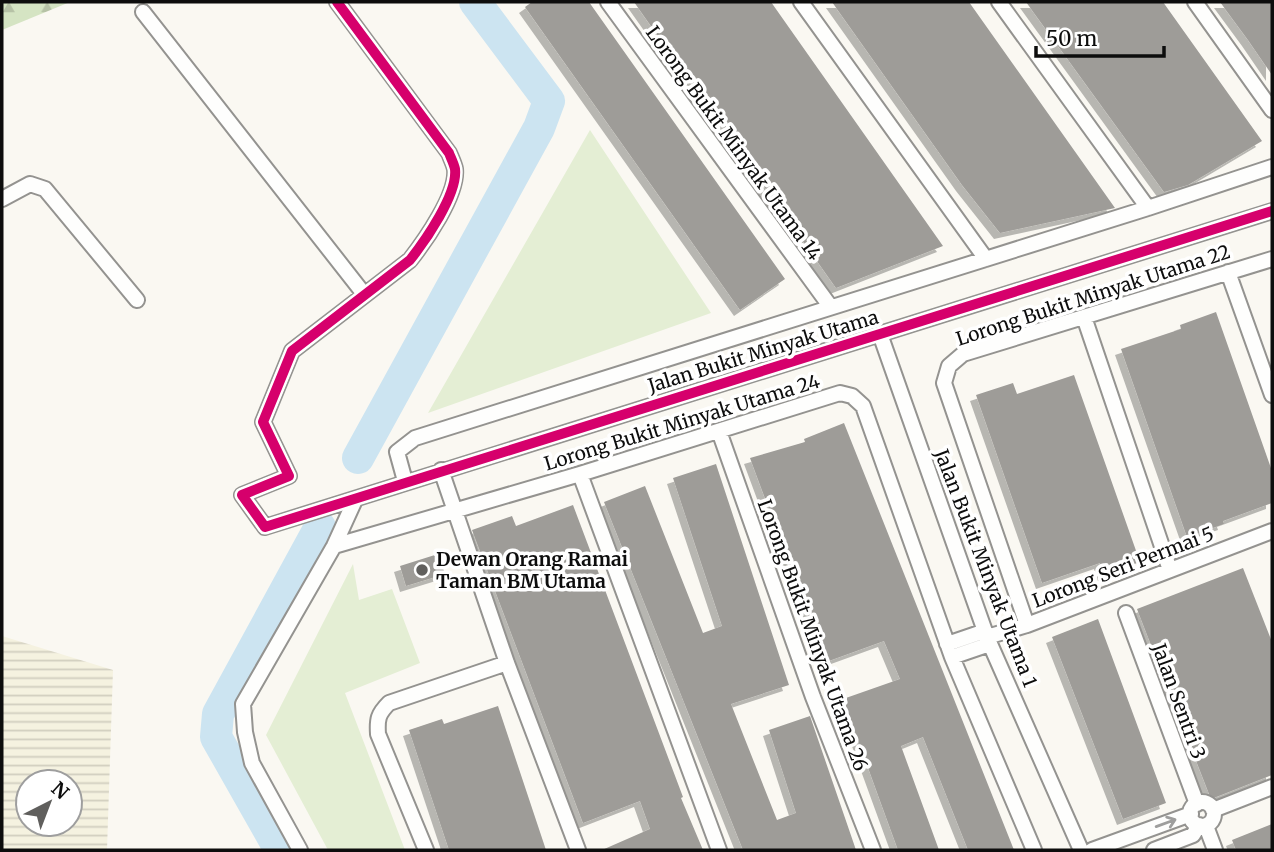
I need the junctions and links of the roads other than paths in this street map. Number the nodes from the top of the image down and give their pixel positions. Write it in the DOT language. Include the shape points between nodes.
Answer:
graph roads {
  1 [pos="337,2"];
  2 [pos="608,2"];
  3 [pos="801,2"];
  4 [pos="999,2"];
  5 [pos="1195,2"];
  6 [pos="143,12"];
  7 [pos="1272,110"];
  8 [pos="1272,167"];
  9 [pos="2,199"];
  10 [pos="1149,208"];
  11 [pos="1272,211"];
  12 [pos="986,259"];
  13 [pos="1272,259"];
  14 [pos="1228,272"];
  15 [pos="363,294"];
  16 [pos="137,300"];
  17 [pos="830,306"];
  18 [pos="1084,317"];
  19 [pos="880,334"];
  20 [pos="1272,395"];
  21 [pos="719,431"];
  22 [pos="441,470"];
  23 [pos="580,474"];
  24 [pos="405,481"];
  25 [pos="355,500"];
  26 [pos="455,510"];
  27 [pos="1272,531"];
  28 [pos="334,546"];
  29 [pos="1170,570"];
  30 [pos="1126,613"];
  31 [pos="1027,625"];
  32 [pos="987,637"];
  33 [pos="950,650"];
  34 [pos="507,663"];
  35 [pos="1272,788"];
  36 [pos="1198,817"];
  37 [pos="297,849"];
  38 [pos="426,850"];
  39 [pos="578,850"];
  40 [pos="719,850"];
  41 [pos="873,850"];
  42 [pos="1034,850"];
  43 [pos="1081,850"];
  44 [pos="1092,850"];
  45 [pos="1154,850"];
  46 [pos="1215,850"];
  1 -- 15 [label="street" via="449,153 455,170 452,189 425,240 410,260"];
  2 -- 17 [label="street, Lorong Bukit Minyak Utama 14"];
  3 -- 12 [label="street"];
  4 -- 10 [label="street"];
  5 -- 7 [label="street"];
  6 -- 15 [label="street"];
  8 -- 10 [label="street, Jalan Bukit Minyak Utama"];
  9 -- 16 [label="street" via="30,184 45,189"];
  10 -- 12 [label="street, Jalan Bukit Minyak Utama"];
  11 -- 19 [label="street, Jalan Bukit Minyak Utama"];
  12 -- 17 [label="street, Jalan Bukit Minyak Utama"];
  13 -- 14 [label="street, Lorong Bukit Minyak Utama 22"];
  14 -- 18 [label="street, Lorong Bukit Minyak Utama 22"];
  14 -- 20 [label="street"];
  15 -- 25 [label="street, Jalan Bukit Minyak Utama" via="292,351 263,422 289,476 242,495 265,527"];
  17 -- 24 [label="street, Jalan Bukit Minyak Utama" via="415,438 397,452"];
  18 -- 29 [label="street"];
  18 -- 31 [label="street, Lorong Bukit Minyak Utama 22" via="963,354 945,375"];
  19 -- 22 [label="street, Jalan Bukit Minyak Utama"];
  19 -- 32 [label="street, Jalan Bukit Minyak Utama 1"];
  21 -- 23 [label="street, Lorong Bukit Minyak Utama 24"];
  21 -- 33 [label="street, Lorong Bukit Minyak Utama 24" via="839,393 852,396 863,406"];
  21 -- 41 [label="street, Lorong Bukit Minyak Utama 26" via="813,697"];
  22 -- 24 [label="street, Jalan Bukit Minyak Utama"];
  22 -- 26 [label="street"];
  23 -- 26 [label="street, Lorong Bukit Minyak Utama 24"];
  23 -- 40 [label="street"];
  24 -- 25 [label="street, Jalan Bukit Minyak Utama"];
  25 -- 28 [label="street"];
  26 -- 28 [label="street, Lorong Bukit Minyak Utama 24"];
  26 -- 34 [label="street"];
  27 -- 29 [label="street, Lorong Seri Permai 5"];
  28 -- 37 [label="street" via="243,704 252,763"];
  29 -- 31 [label="street, Lorong Seri Permai 5"];
  30 -- 36 [label="street, Jalan Sentri 3"];
  31 -- 32 [label="street, Lorong Seri Permai 5"];
  32 -- 33 [label="street, Lorong Seri Permai 5"];
  32 -- 43 [label="street, Jalan Bukit Minyak Utama 1"];
  33 -- 42 [label="street, Lorong Bukit Minyak Utama 24"];
  34 -- 38 [label="street" via="389,703 380,712 378,734"];
  34 -- 39 [label="street"];
  35 -- 36 [label="street" via="1213,810 1205,802"];
  44 -- 36 [label="street, one-way"];
  36 -- 45 [label="street" via="1193,835"];
  36 -- 46 [label="street, Jalan Sentri 3"];
}
